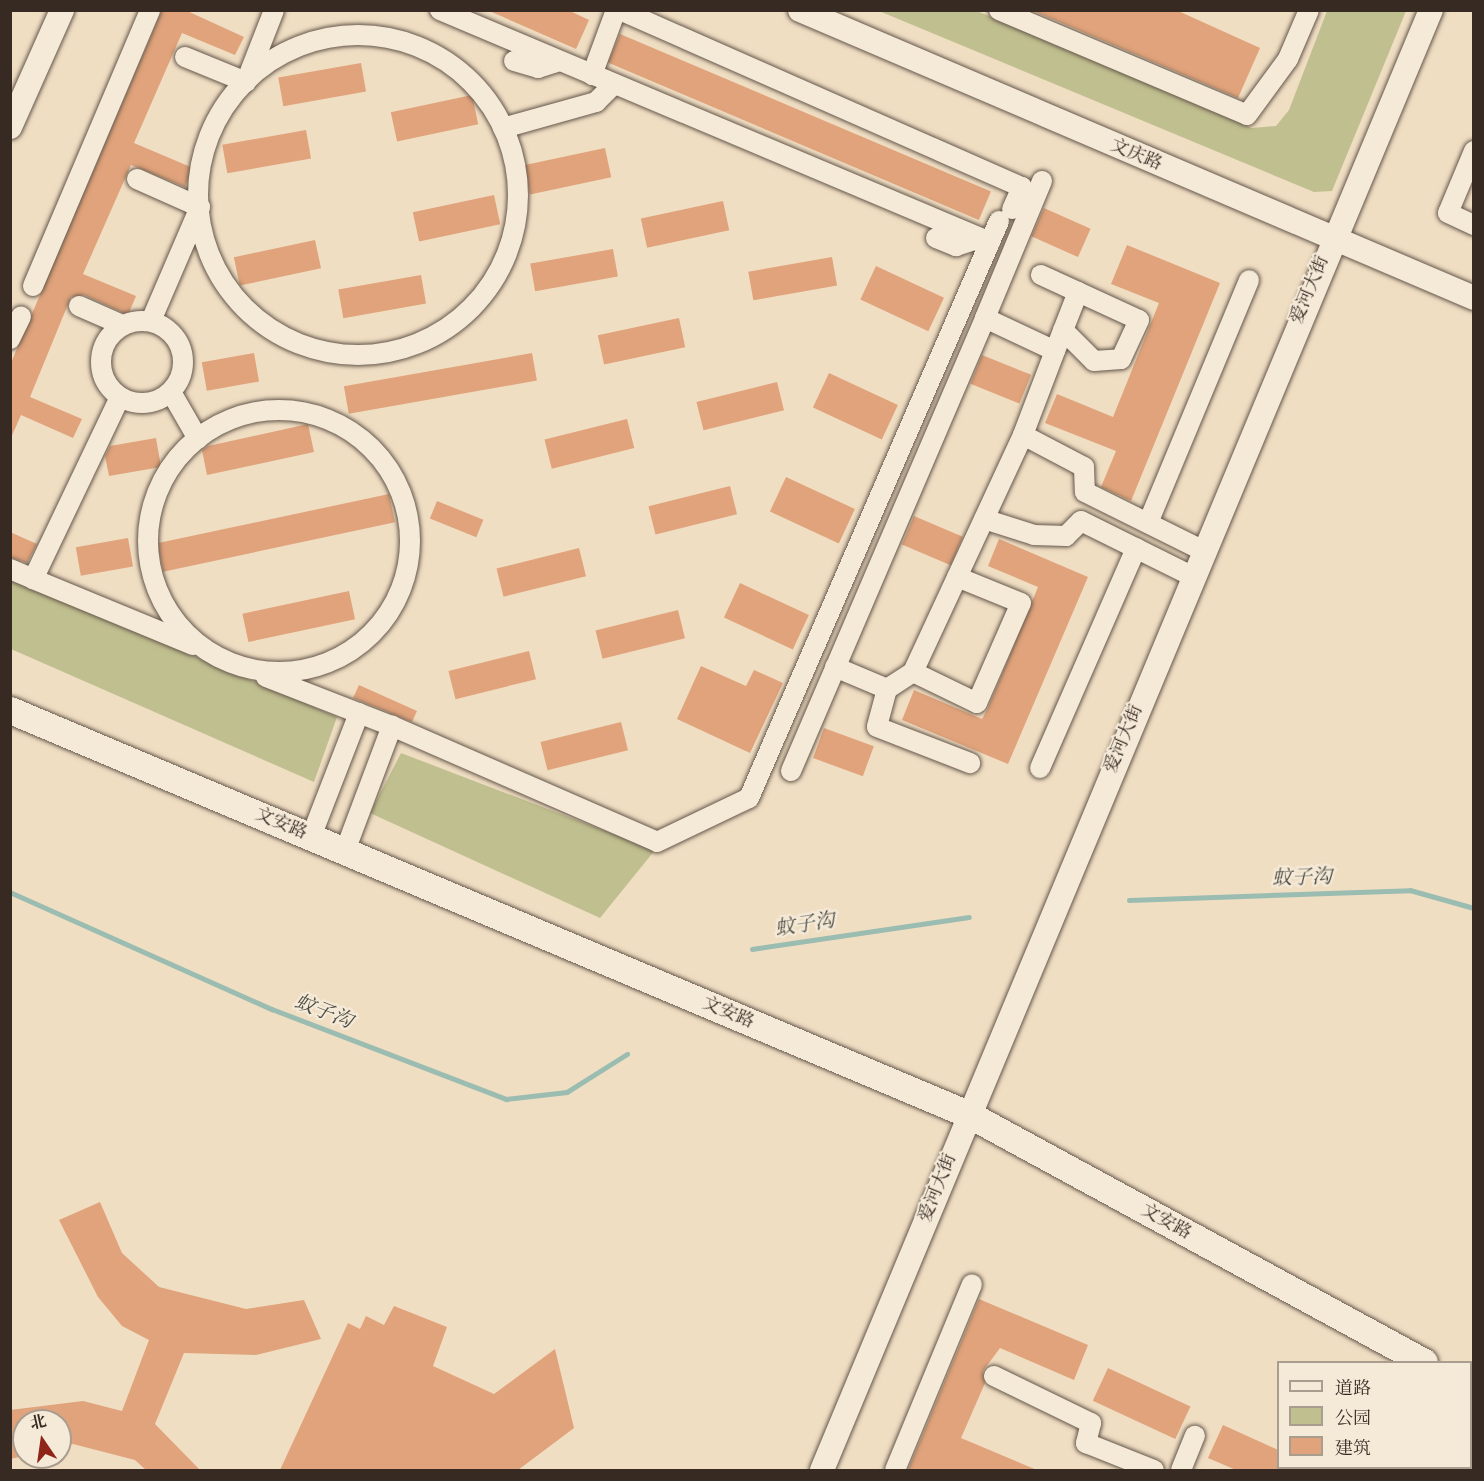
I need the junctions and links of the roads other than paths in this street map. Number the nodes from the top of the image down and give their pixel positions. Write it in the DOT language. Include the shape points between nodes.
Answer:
graph roads {
  1 [pos="62,10"];
  2 [pos="150,10"];
  3 [pos="274,10"];
  4 [pos="440,10"];
  5 [pos="618,10"];
  6 [pos="800,10"];
  7 [pos="999,10"];
  8 [pos="1431,10"];
  9 [pos="1301,13"];
  10 [pos="185,57"];
  11 [pos="514,61"];
  12 [pos="559,62"];
  13 [pos="592,75"];
  14 [pos="246,82"];
  15 [pos="614,84"];
  16 [pos="10,127"];
  17 [pos="503,128"];
  18 [pos="1473,152"];
  19 [pos="137,179"];
  20 [pos="1042,181"];
  21 [pos="200,207"];
  22 [pos="1473,225"];
  23 [pos="936,237"];
  24 [pos="1332,239"];
  25 [pos="985,240"];
  26 [pos="1041,275"];
  27 [pos="1249,280"];
  28 [pos="33,286"];
  29 [pos="1078,292"];
  30 [pos="1473,298"];
  31 [pos="79,306"];
  32 [pos="21,316"];
  33 [pos="985,318"];
  34 [pos="150,321"];
  35 [pos="122,325"];
  36 [pos="1063,330"];
  37 [pos="10,339"];
  38 [pos="1055,351"];
  39 [pos="171,392"];
  40 [pos="120,397"];
  41 [pos="1023,435"];
  42 [pos="198,439"];
  43 [pos="984,519"];
  44 [pos="1148,523"];
  45 [pos="1136,548"];
  46 [pos="1202,550"];
  47 [pos="10,569"];
  48 [pos="1192,576"];
  49 [pos="957,577"];
  50 [pos="33,579"];
  51 [pos="202,649"];
  52 [pos="835,667"];
  53 [pos="243,668"];
  54 [pos="913,672"];
  55 [pos="887,689"];
  56 [pos="10,710"];
  57 [pos="359,713"];
  58 [pos="392,726"];
  59 [pos="970,763"];
  60 [pos="1040,768"];
  61 [pos="791,771"];
  62 [pos="310,837"];
  63 [pos="345,851"];
  64 [pos="968,1114"];
  65 [pos="972,1284"];
  66 [pos="1422,1361"];
  67 [pos="994,1376"];
  68 [pos="1195,1436"];
  69 [pos="822,1470"];
  70 [pos="895,1470"];
  71 [pos="1154,1470"];
  72 [pos="1181,1470"];
  1 -- 16 [label="street"];
  2 -- 28 [label="street"];
  3 -- 14 [label="street"];
  4 -- 12 [label="street"];
  5 -- 13 [label="street"];
  5 -- 25 [label="street" via="1022,187"];
  6 -- 24 [label="street, 文庆路"];
  7 -- 9 [label="street" via="1247,115 1288,59"];
  8 -- 24 [label="street, 爱河大街"];
  10 -- 14 [label="street"];
  11 -- 12 [label="street" via="538,68"];
  12 -- 13 [label="street"];
  13 -- 15 [label="street"];
  14 -- 17 [label="street" via="262,66 303,44 349,34 403,40 452,63 490,101"];
  14 -- 21 [label="street" via="229,99 207,140"];
  15 -- 17 [label="street" via="596,102"];
  15 -- 25 [label="street"];
  17 -- 21 [label="street" via="513,150 519,203 508,256 479,302 436,335 385,353 331,353 287,339 248,312 219,276 202,232"];
  18 -- 22 [label="street" via="1448,213"];
  19 -- 21 [label="street"];
  20 -- 33 [label="street"];
  21 -- 34 [label="street"];
  23 -- 25 [label="street" via="956,246"];
  24 -- 30 [label="street, 文庆路"];
  24 -- 46 [label="street, 爱河大街"];
  25 -- 58 [label="street" via="749,798 657,842"];
  26 -- 29 [label="street"];
  27 -- 44 [label="street"];
  29 -- 36 [label="street"];
  29 -- 36 [label="street" via="1139,320 1121,359 1094,361"];
  31 -- 35 [label="street"];
  32 -- 37 [label="street"];
  33 -- 38 [label="street"];
  33 -- 52 [label="street"];
  34 -- 35 [label="street"];
  34 -- 39 [label="street" via="173,333 184,356"];
  35 -- 40 [label="street" via="107,340 100,361 103,375"];
  36 -- 38 [label="street"];
  38 -- 41 [label="street"];
  39 -- 40 [label="street" via="148,403"];
  39 -- 42 [label="street"];
  40 -- 50 [label="street"];
  41 -- 43 [label="street"];
  41 -- 44 [label="street" via="1084,467 1085,492"];
  42 -- 51 [label="street" via="176,459 155,494 147,534 151,575 170,617"];
  42 -- 53 [label="street" via="243,414 284,409 325,417 361,437 388,468 407,509 410,554 401,587 371,635 333,661 289,672"];
  43 -- 45 [label="street" via="1034,535 1066,537 1081,521"];
  43 -- 49 [label="street"];
  44 -- 46 [label="street"];
  45 -- 48 [label="street"];
  45 -- 60 [label="street"];
  46 -- 48 [label="street, 爱河大街"];
  47 -- 50 [label="street"];
  48 -- 64 [label="street, 爱河大街"];
  49 -- 54 [label="street"];
  49 -- 54 [label="street" via="1020,603 977,703"];
  50 -- 51 [label="street"];
  51 -- 53 [label="street"];
  52 -- 55 [label="street"];
  52 -- 61 [label="street"];
  53 -- 57 [label="street"];
  54 -- 55 [label="street"];
  55 -- 59 [label="street" via="878,727"];
  56 -- 62 [label="main road, 文安路"];
  57 -- 58 [label="street"];
  57 -- 62 [label="street"];
  58 -- 63 [label="street"];
  62 -- 63 [label="main road, 文安路"];
  63 -- 64 [label="main road, 文安路"];
  64 -- 66 [label="main road, 文安路"];
  64 -- 69 [label="street, 爱河大街"];
  65 -- 70 [label="street"];
  67 -- 71 [label="street" via="1091,1423 1086,1443"];
  68 -- 72 [label="street"];
}
